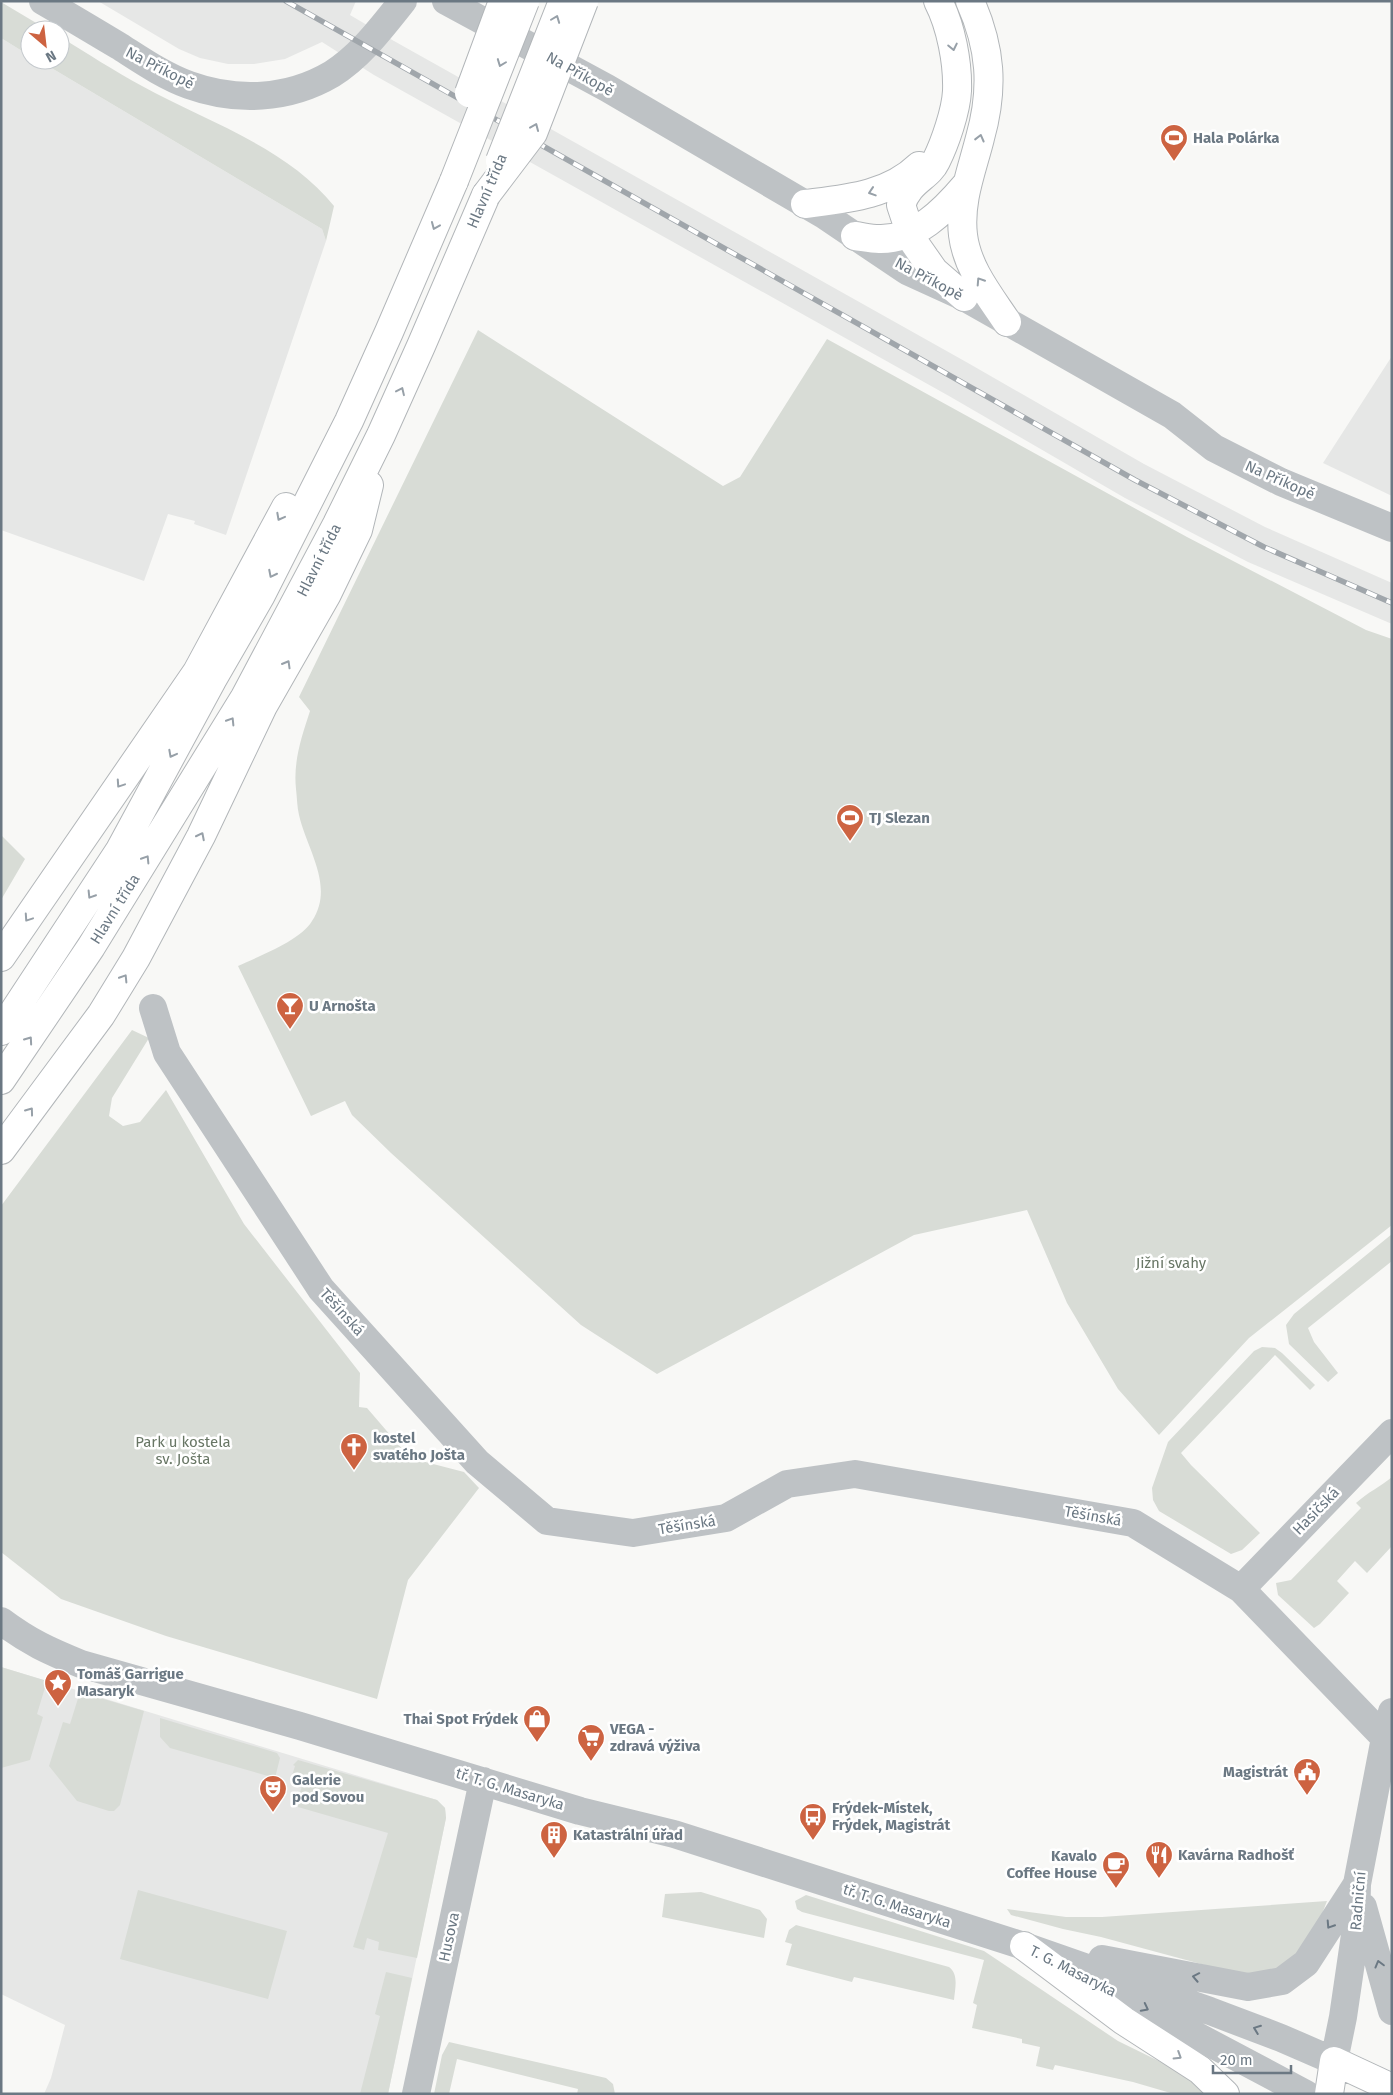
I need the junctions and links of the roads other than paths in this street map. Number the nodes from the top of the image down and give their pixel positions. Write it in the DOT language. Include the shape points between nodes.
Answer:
graph roads {
  1 [pos="44,1"];
  2 [pos="404,1"];
  3 [pos="446,1"];
  4 [pos="503,1"];
  5 [pos="525,1"];
  6 [pos="563,1"];
  7 [pos="584,1"];
  8 [pos="938,1"];
  9 [pos="970,1"];
  10 [pos="931,160"];
  11 [pos="454,181"];
  12 [pos="966,185"];
  13 [pos="486,194"];
  14 [pos="805,204"];
  15 [pos="909,233"];
  16 [pos="856,236"];
  17 [pos="964,297"];
  18 [pos="1007,322"];
  19 [pos="1392,528"];
  20 [pos="204,676"];
  21 [pos="254,702"];
  22 [pos="1,958"];
  23 [pos="153,1008"];
  24 [pos="1,1031"];
  25 [pos="1,1080"];
  26 [pos="1,1150"];
  27 [pos="1392,1433"];
  28 [pos="1241,1589"];
  29 [pos="1,1621"];
  30 [pos="1392,1712"];
  31 [pos="1385,1738"];
  32 [pos="483,1781"];
  33 [pos="1357,1884"];
  34 [pos="1024,1946"];
  35 [pos="1392,2011"];
  36 [pos="1334,2062"];
  37 [pos="1392,2088"];
  38 [pos="416,2094"];
  39 [pos="1225,2094"];
  40 [pos="1306,2094"];
  41 [pos="1329,2094"];
  1 -- 2 [label="street, Na Příkopě" via="172,77 206,90 245,96 274,95 301,89 333,73 365,46"];
  3 -- 14 [label="street, Na Příkopě" via="607,88"];
  4 -- 11 [label="main road, bridge" via="467,99"];
  5 -- 11 [label="main road, one-way, bridge"];
  13 -- 6 [label="main road, Hlavní třída, one-way, bridge"];
  13 -- 7 [label="main road, one-way, bridge" via="533,133"];
  8 -- 10 [label="main road, one-way" via="954,48 957,92 949,127"];
  12 -- 9 [label="main road, one-way" via="981,136 990,76 982,27"];
  10 -- 14 [label="main road, one-way" via="877,191"];
  10 -- 15 [label="main road" via="909,188 901,205"];
  11 -- 20 [label="main road, one-way" via="349,421 292,494"];
  12 -- 15 [label="main road" via="942,212"];
  18 -- 12 [label="main road, one-way" via="973,270 967,255 962,220"];
  21 -- 13 [label="main road, Hlavní třída, one-way" via="327,594 358,530 380,435"];
  14 -- 16 [label="street, Na Příkopě"];
  15 -- 16 [label="main road" via="879,239"];
  15 -- 17 [label="main road" via="934,271"];
  16 -- 17 [label="street, Na Příkopě" via="907,271"];
  17 -- 18 [label="street, Na Příkopě"];
  18 -- 19 [label="street, Na Příkopě" via="1172,415 1214,448 1281,482"];
  20 -- 22 [label="main road, one-way"];
  20 -- 24 [label="main road, one-way" via="120,850"];
  25 -- 21 [label="main road, Hlavní třída, one-way"];
  26 -- 21 [label="main road, one-way" via="101,1015 136,958 201,836"];
  23 -- 28 [label="street, Těšínská" via="167,1053 321,1289 478,1462 546,1521 633,1534 726,1518 787,1484 855,1474 1133,1523"];
  27 -- 28 [label="street, Hasičská"];
  28 -- 31 [label="street, Těšínská"];
  29 -- 32 [label="street, tř. T. G. Masaryka" via="27,1640 81,1664"];
  30 -- 31 [label="street, Radniční"];
  31 -- 33 [label="street, Radniční"];
  32 -- 34 [label="street, tř. T. G. Masaryka" via="580,1811 674,1834"];
  32 -- 38 [label="street, Husova"];
  33 -- 34 [label="street, one-way" via="1306,1963 1282,1981 1248,1987"];
  35 -- 33 [label="street, one-way"];
  33 -- 36 [label="street, Radniční" via="1356,1928"];
  36 -- 34 [label="street, T. G. Masaryka, one-way" via="1210,2011"];
  34 -- 39 [label="main road, one-way" via="1124,2021 1200,2070"];
  34 -- 40 [label="street, T. G. Masaryka, one-way"];
  36 -- 37 [label="main road"];
  36 -- 41 [label="main road"];
}
